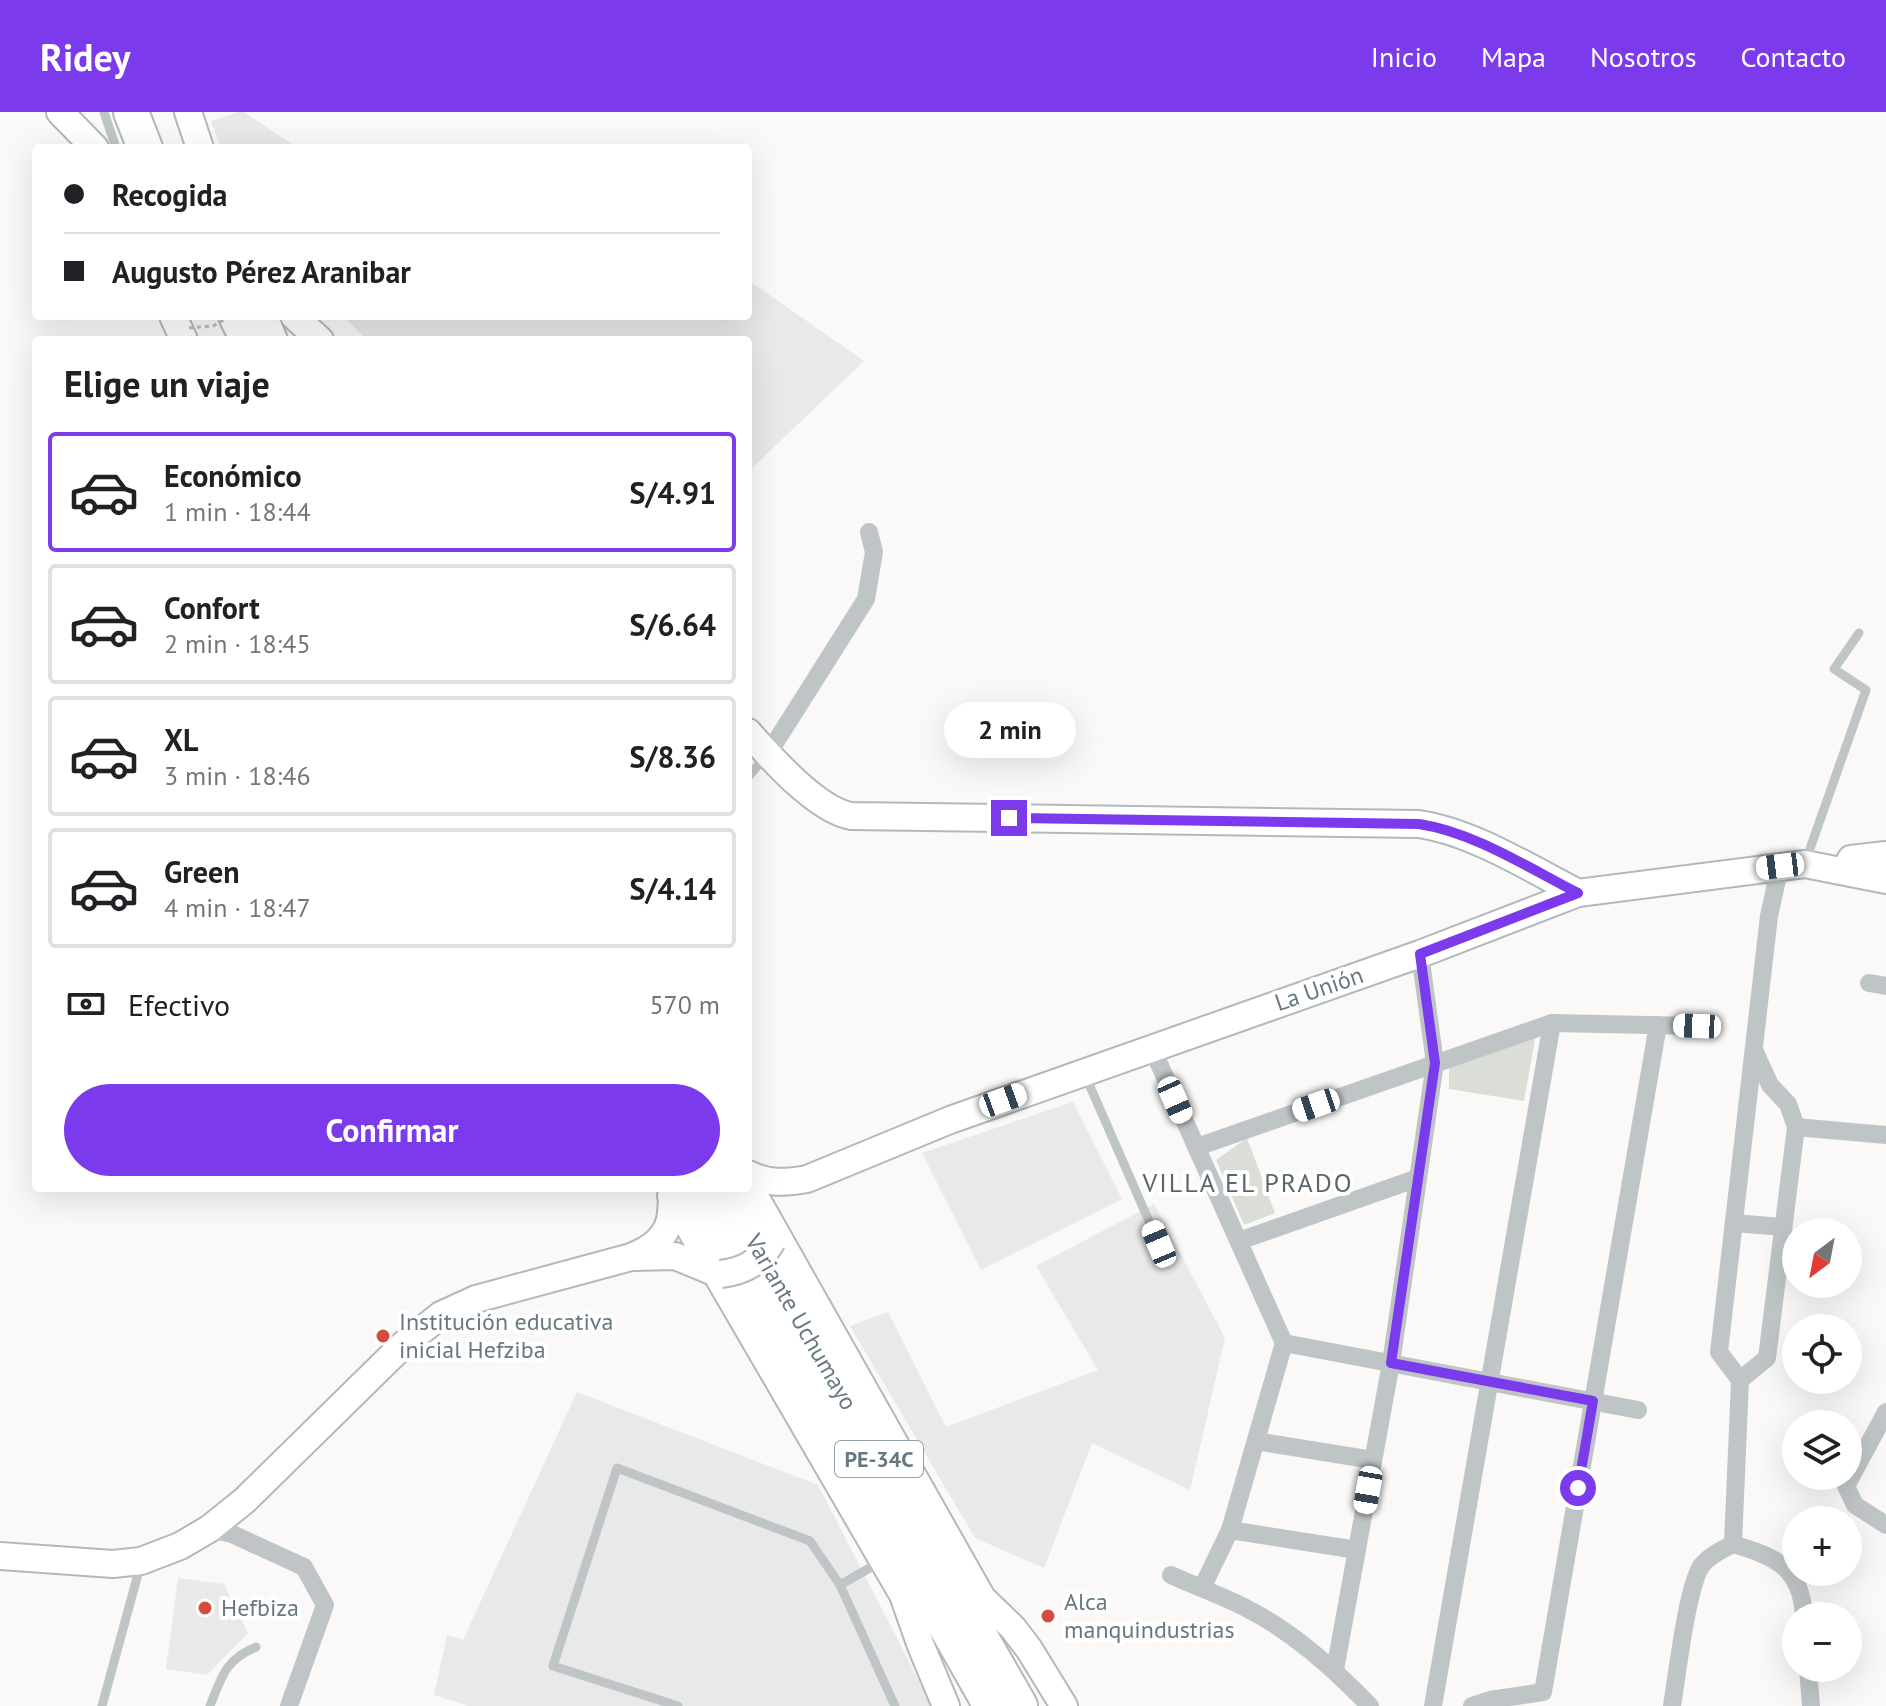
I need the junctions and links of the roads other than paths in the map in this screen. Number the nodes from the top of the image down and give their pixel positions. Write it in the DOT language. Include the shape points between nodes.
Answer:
graph roads {
  1 [pos="60,112"];
  2 [pos="104,112"];
  3 [pos="131,112"];
  4 [pos="155,112"];
  5 [pos="188,112"];
  6 [pos="91,144"];
  7 [pos="115,144"];
  8 [pos="143,144"];
  9 [pos="184,144"];
  10 [pos="186,144"];
  11 [pos="298,320"];
  12 [pos="190,325"];
  13 [pos="214,336"];
  14 [pos="316,336"];
  15 [pos="869,532"];
  16 [pos="1859,633"];
  17 [pos="752,736"];
  18 [pos="768,754"];
  19 [pos="752,772"];
  20 [pos="1886,855"];
  21 [pos="1793,865"];
  22 [pos="1845,870"];
  23 [pos="1886,880"];
  24 [pos="1578,893"];
  25 [pos="1420,954"];
  26 [pos="1552,1023"];
  27 [pos="1658,1025"];
  28 [pos="1697,1026"];
  29 [pos="1152,1048"];
  30 [pos="1754,1049"];
  31 [pos="1435,1063"];
  32 [pos="1084,1072"];
  33 [pos="1796,1127"];
  34 [pos="1886,1135"];
  35 [pos="1197,1147"];
  36 [pos="752,1176"];
  37 [pos="1418,1178"];
  38 [pos="807,1179"];
  39 [pos="677,1192"];
  40 [pos="678,1192"];
  41 [pos="678,1192"];
  42 [pos="727,1192"];
  43 [pos="752,1192"];
  44 [pos="1784,1218"];
  45 [pos="1734,1223"];
  46 [pos="1782,1227"];
  47 [pos="1782,1235"];
  48 [pos="774,1237"];
  49 [pos="1239,1241"];
  50 [pos="1159,1244"];
  51 [pos="631,1257"];
  52 [pos="718,1274"];
  53 [pos="1284,1343"];
  54 [pos="1391,1363"];
  55 [pos="1740,1380"];
  56 [pos="1489,1382"];
  57 [pos="1593,1401"];
  58 [pos="1638,1410"];
  59 [pos="1886,1412"];
  60 [pos="1256,1441"];
  61 [pos="1373,1460"];
  62 [pos="1886,1525"];
  63 [pos="209,1529"];
  64 [pos="1230,1530"];
  65 [pos="1733,1544"];
  66 [pos="1357,1550"];
  67 [pos="0,1556"];
  68 [pos="141,1561"];
  69 [pos="883,1561"];
  70 [pos="1171,1575"];
  71 [pos="840,1585"];
  72 [pos="1202,1588"];
  73 [pos="903,1595"];
  74 [pos="982,1598"];
  75 [pos="1803,1602"];
  76 [pos="256,1647"];
  77 [pos="1335,1670"];
  78 [pos="1809,1682"];
  79 [pos="102,1706"];
  80 [pos="210,1706"];
  81 [pos="289,1706"];
  82 [pos="678,1706"];
  83 [pos="895,1706"];
  84 [pos="946,1706"];
  85 [pos="968,1706"];
  86 [pos="991,1706"];
  87 [pos="1020,1706"];
  88 [pos="1043,1706"];
  89 [pos="1064,1706"];
  90 [pos="1370,1706"];
  91 [pos="1433,1706"];
  92 [pos="1472,1706"];
  93 [pos="1672,1706"];
  94 [pos="1811,1706"];
  1 -- 6 [label="main road"];
  2 -- 7 [label="lane"];
  3 -- 8 [label="highway"];
  4 -- 9 [label="highway"];
  5 -- 10 [label="main road"];
  11 -- 14 [label="main road"];
  12 -- 13 [label="highway"];
  15 -- 18 [label="street" via="874,552 866,599"];
  16 -- 21 [label="lane" via="1834,669 1866,690"];
  17 -- 18 [label="main road"];
  18 -- 19 [label="lane"];
  18 -- 24 [label="main road" via="826,807 851,816 1419,824 1464,836"];
  20 -- 22 [label="main road" via="1851,859"];
  21 -- 22 [label="main road, La Unión"];
  21 -- 24 [label="main road, La Unión"];
  21 -- 30 [label="street" via="1769,916"];
  22 -- 23 [label="main road, La Unión"];
  24 -- 25 [label="main road, La Unión"];
  25 -- 29 [label="main road, La Unión"];
  25 -- 31 [label="street"];
  26 -- 27 [label="street"];
  26 -- 31 [label="street"];
  26 -- 56 [label="street"];
  27 -- 28 [label="street"];
  27 -- 57 [label="street"];
  29 -- 32 [label="main road, La Unión"];
  29 -- 35 [label="street"];
  30 -- 33 [label="street"];
  30 -- 45 [label="street"];
  31 -- 35 [label="street"];
  31 -- 37 [label="street"];
  32 -- 38 [label="main road, La Unión"];
  32 -- 50 [label="lane"];
  33 -- 34 [label="street"];
  33 -- 44 [label="street"];
  35 -- 49 [label="street"];
  36 -- 38 [label="main road, La Unión" via="784,1184"];
  37 -- 49 [label="street"];
  37 -- 54 [label="street"];
  38 -- 48 [label="main road, La Unión" via="780,1213"];
  39 -- 51 [label="main road" via="663,1235 649,1250"];
  40 -- 52 [label="main road"];
  41 -- 86 [label="highway, Variante Uchumayo / PE-34C"];
  42 -- 87 [label="highway, Variante Uchumayo / PE-34C"];
  43 -- 48 [label="main road"];
  45 -- 46 [label="street"];
  45 -- 55 [label="street" via="1719,1352"];
  47 -- 55 [label="street" via="1767,1358"];
  48 -- 52 [label="main road, bridge" via="752,1265"];
  48 -- 74 [label="main road"];
  49 -- 53 [label="street"];
  51 -- 52 [label="main road" via="675,1256"];
  51 -- 63 [label="main road" via="476,1299 441,1315"];
  52 -- 69 [label="main road"];
  53 -- 54 [label="street"];
  53 -- 60 [label="street"];
  54 -- 56 [label="street"];
  54 -- 61 [label="street"];
  55 -- 65 [label="street"];
  56 -- 57 [label="street"];
  56 -- 91 [label="street"];
  57 -- 58 [label="street"];
  57 -- 92 [label="street" via="1543,1692"];
  59 -- 62 [label="street" via="1846,1486 1855,1505"];
  60 -- 61 [label="street"];
  60 -- 64 [label="street"];
  61 -- 66 [label="street"];
  63 -- 68 [label="main road"];
  63 -- 81 [label="street" via="304,1567 325,1605"];
  64 -- 66 [label="street"];
  64 -- 72 [label="street"];
  65 -- 75 [label="street" via="1767,1556 1795,1577"];
  65 -- 93 [label="street" via="1701,1567 1692,1590"];
  66 -- 77 [label="street"];
  67 -- 68 [label="main road"];
  68 -- 79 [label="lane"];
  69 -- 71 [label="lane"];
  69 -- 73 [label="main road"];
  70 -- 72 [label="street"];
  71 -- 82 [label="lane" via="810,1541 617,1468 553,1666"];
  71 -- 83 [label="lane"];
  72 -- 77 [label="street" via="1246,1608"];
  73 -- 84 [label="main road"];
  73 -- 85 [label="highway"];
  74 -- 88 [label="highway"];
  74 -- 89 [label="main road" via="1029,1649"];
  76 -- 80 [label="lane" via="238,1655 222,1675"];
  77 -- 90 [label="street"];
  78 -- 94 [label="street"];
}
